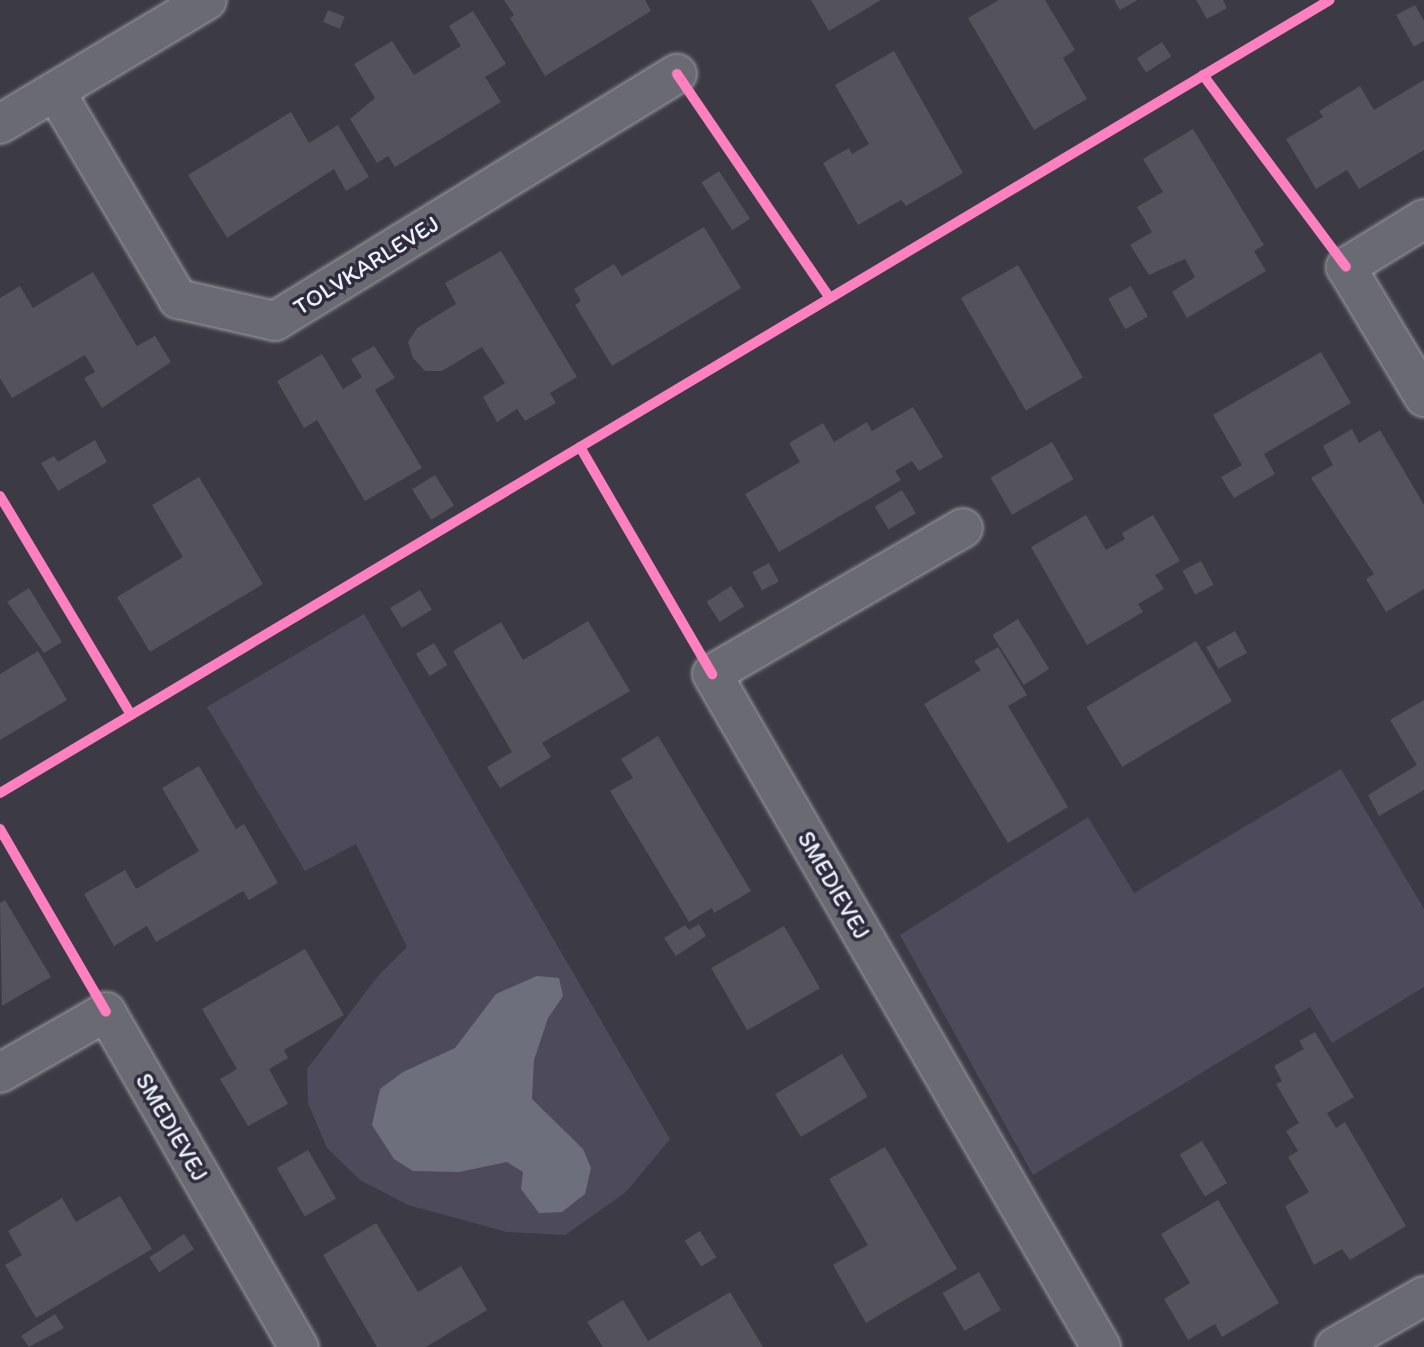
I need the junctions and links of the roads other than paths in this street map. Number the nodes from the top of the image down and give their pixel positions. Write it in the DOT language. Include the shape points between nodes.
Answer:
graph roads {
  1 [pos="206,0"];
  2 [pos="677,74"];
  3 [pos="55,91"];
  4 [pos="0,124"];
  5 [pos="1424,219"];
  6 [pos="1424,397"];
  7 [pos="963,528"];
  8 [pos="0,1073"];
  9 [pos="1424,1296"];
  10 [pos="299,1347"];
  11 [pos="1101,1347"];
  12 [pos="1335,1347"];
  1 -- 3 [label="street"];
  2 -- 3 [label="street, TOLVKARLEVEJ" via="275,321 178,299"];
  3 -- 4 [label="street"];
  5 -- 6 [label="street" via="1346,267"];
  7 -- 11 [label="street, SMEDIEVEJ" via="712,674"];
  8 -- 10 [label="street, SMEDIEVEJ" via="106,1012"];
  9 -- 12 [label="street"];
}
